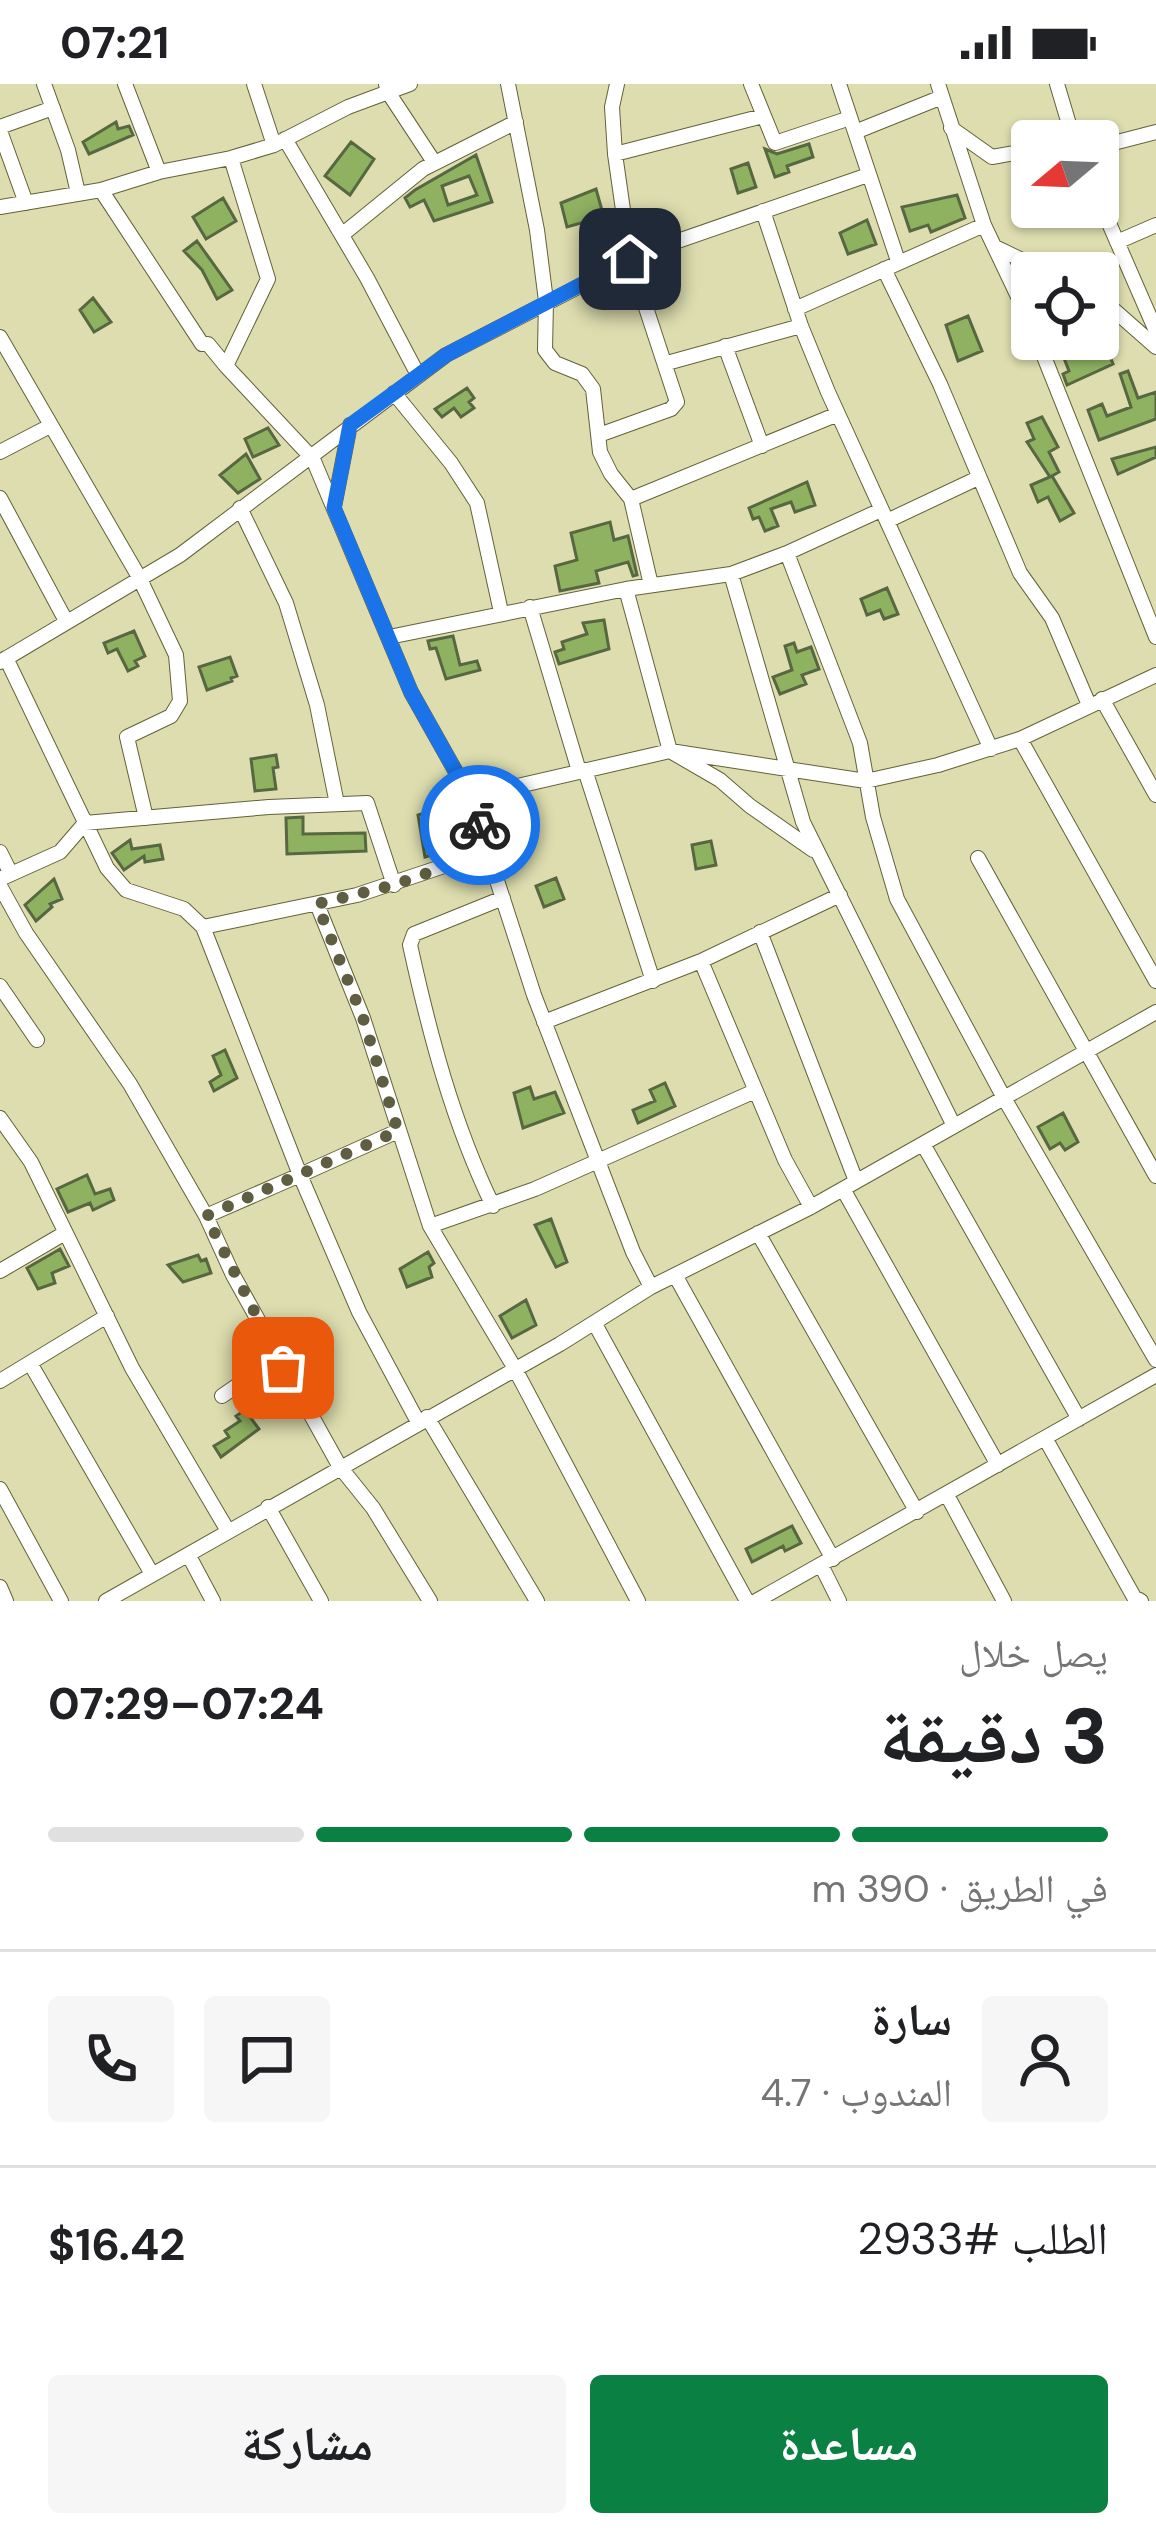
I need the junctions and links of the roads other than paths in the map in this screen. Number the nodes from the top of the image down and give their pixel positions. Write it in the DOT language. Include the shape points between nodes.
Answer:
graph roads {
  1 [pos="44,84"];
  2 [pos="125,84"];
  3 [pos="254,84"];
  4 [pos="410,84"];
  5 [pos="508,84"];
  6 [pos="617,84"];
  7 [pos="751,84"];
  8 [pos="838,84"];
  9 [pos="1057,84"];
  10 [pos="387,88"];
  11 [pos="940,91"];
  12 [pos="52,108"];
  13 [pos="764,116"];
  14 [pos="1068,120"];
  15 [pos="516,122"];
  16 [pos="852,125"];
  17 [pos="951,128"];
  18 [pos="0,129"];
  19 [pos="1156,132"];
  20 [pos="1119,141"];
  21 [pos="280,142"];
  22 [pos="615,154"];
  23 [pos="1011,154"];
  24 [pos="231,158"];
  25 [pos="434,162"];
  26 [pos="159,172"];
  27 [pos="868,176"];
  28 [pos="101,190"];
  29 [pos="78,194"];
  30 [pos="26,203"];
  31 [pos="0,207"];
  32 [pos="763,211"];
  33 [pos="984,225"];
  34 [pos="1156,225"];
  35 [pos="1111,228"];
  36 [pos="343,234"];
  37 [pos="1117,242"];
  38 [pos="995,247"];
  39 [pos="1011,255"];
  40 [pos="630,259"];
  41 [pos="891,265"];
  42 [pos="1011,281"];
  43 [pos="546,301"];
  44 [pos="795,309"];
  45 [pos="1119,314"];
  46 [pos="801,326"];
  47 [pos="1156,331"];
  48 [pos="0,338"];
  49 [pos="725,346"];
  50 [pos="1156,347"];
  51 [pos="1045,360"];
  52 [pos="667,363"];
  53 [pos="226,366"];
  54 [pos="417,373"];
  55 [pos="394,393"];
  56 [pos="838,413"];
  57 [pos="350,425"];
  58 [pos="50,426"];
  59 [pos="599,435"];
  60 [pos="762,446"];
  61 [pos="0,452"];
  62 [pos="313,459"];
  63 [pos="978,478"];
  64 [pos="0,498"];
  65 [pos="631,499"];
  66 [pos="240,508"];
  67 [pos="334,508"];
  68 [pos="884,515"];
  69 [pos="787,554"];
  70 [pos="731,574"];
  71 [pos="139,577"];
  72 [pos="651,585"];
  73 [pos="626,589"];
  74 [pos="530,607"];
  75 [pos="501,612"];
  76 [pos="66,621"];
  77 [pos="388,637"];
  78 [pos="1156,637"];
  79 [pos="3,660"];
  80 [pos="1156,675"];
  81 [pos="1096,702"];
  82 [pos="1020,739"];
  83 [pos="991,748"];
  84 [pos="670,751"];
  85 [pos="787,767"];
  86 [pos="582,770"];
  87 [pos="866,781"];
  88 [pos="1156,795"];
  89 [pos="470,797"];
  90 [pos="337,804"];
  91 [pos="146,818"];
  92 [pos="85,823"];
  93 [pos="490,851"];
  94 [pos="0,852"];
  95 [pos="818,854"];
  96 [pos="978,858"];
  97 [pos="4,880"];
  98 [pos="394,885"];
  99 [pos="840,895"];
  100 [pos="503,898"];
  101 [pos="317,904"];
  102 [pos="203,927"];
  103 [pos="760,932"];
  104 [pos="701,961"];
  105 [pos="653,981"];
  106 [pos="1156,981"];
  107 [pos="0,986"];
  108 [pos="1156,1012"];
  109 [pos="544,1022"];
  110 [pos="37,1040"];
  111 [pos="1086,1050"];
  112 [pos="754,1091"];
  113 [pos="1004,1097"];
  114 [pos="0,1120"];
  115 [pos="954,1126"];
  116 [pos="398,1131"];
  117 [pos="922,1144"];
  118 [pos="597,1161"];
  119 [pos="301,1175"];
  120 [pos="1156,1177"];
  121 [pos="849,1185"];
  122 [pos="493,1206"];
  123 [pos="811,1207"];
  124 [pos="206,1216"];
  125 [pos="430,1226"];
  126 [pos="65,1233"];
  127 [pos="758,1233"];
  128 [pos="0,1270"];
  129 [pos="675,1274"];
  130 [pos="651,1288"];
  131 [pos="107,1316"];
  132 [pos="595,1324"];
  133 [pos="278,1358"];
  134 [pos="1156,1360"];
  135 [pos="30,1363"];
  136 [pos="514,1367"];
  137 [pos="1156,1375"];
  138 [pos="0,1381"];
  139 [pos="222,1396"];
  140 [pos="1079,1419"];
  141 [pos="422,1420"];
  142 [pos="1045,1438"];
  143 [pos="998,1465"];
  144 [pos="340,1467"];
  145 [pos="0,1490"];
  146 [pos="947,1495"];
  147 [pos="268,1508"];
  148 [pos="917,1512"];
  149 [pos="228,1532"];
  150 [pos="189,1556"];
  151 [pos="827,1562"];
  152 [pos="152,1574"];
  153 [pos="0,1587"];
  154 [pos="5,1601"];
  155 [pos="61,1601"];
  156 [pos="106,1601"];
  157 [pos="213,1601"];
  158 [pos="321,1601"];
  159 [pos="430,1601"];
  160 [pos="537,1601"];
  161 [pos="638,1601"];
  162 [pos="752,1601"];
  163 [pos="839,1601"];
  164 [pos="1004,1601"];
  165 [pos="1141,1601"];
  1 -- 12 [label="street"];
  2 -- 26 [label="street"];
  3 -- 21 [label="street"];
  4 -- 10 [label="street"];
  5 -- 15 [label="street"];
  6 -- 22 [label="street"];
  7 -- 13 [label="street"];
  8 -- 16 [label="street"];
  9 -- 14 [label="street"];
  10 -- 21 [label="street"];
  10 -- 25 [label="street"];
  11 -- 16 [label="street"];
  11 -- 17 [label="street"];
  12 -- 18 [label="street"];
  12 -- 29 [label="street"];
  13 -- 16 [label="street" via="777,143"];
  13 -- 22 [label="street"];
  15 -- 25 [label="street"];
  15 -- 43 [label="street"];
  16 -- 27 [label="street"];
  17 -- 23 [label="street" via="992,157"];
  17 -- 33 [label="street"];
  18 -- 30 [label="street"];
  19 -- 20 [label="street"];
  21 -- 24 [label="street"];
  21 -- 36 [label="street"];
  22 -- 40 [label="street"];
  24 -- 26 [label="street"];
  24 -- 53 [label="street" via="268,279"];
  25 -- 36 [label="street"];
  26 -- 28 [label="street"];
  27 -- 32 [label="street"];
  27 -- 41 [label="street"];
  28 -- 29 [label="street"];
  28 -- 53 [label="street" via="202,344"];
  29 -- 30 [label="street"];
  30 -- 31 [label="street"];
  32 -- 40 [label="street"];
  32 -- 44 [label="street"];
  33 -- 38 [label="street"];
  33 -- 41 [label="street"];
  34 -- 37 [label="street"];
  35 -- 37 [label="street"];
  36 -- 54 [label="street"];
  37 -- 47 [label="street"];
  38 -- 39 [label="street"];
  38 -- 42 [label="street"];
  40 -- 43 [label="street"];
  40 -- 52 [label="street"];
  41 -- 44 [label="street"];
  41 -- 63 [label="street"];
  43 -- 54 [label="street"];
  43 -- 59 [label="street" via="545,350 589,380"];
  44 -- 46 [label="street"];
  45 -- 50 [label="street"];
  46 -- 49 [label="street"];
  46 -- 56 [label="street"];
  48 -- 58 [label="street"];
  49 -- 52 [label="street"];
  49 -- 60 [label="street"];
  51 -- 78 [label="street"];
  52 -- 59 [label="street" via="676,406"];
  53 -- 62 [label="street"];
  54 -- 55 [label="street"];
  55 -- 57 [label="street"];
  55 -- 75 [label="street" via="477,503"];
  56 -- 60 [label="street"];
  56 -- 68 [label="street"];
  57 -- 62 [label="street"];
  57 -- 67 [label="street"];
  58 -- 61 [label="street"];
  58 -- 71 [label="street"];
  59 -- 65 [label="street" via="605,466"];
  60 -- 65 [label="street"];
  62 -- 66 [label="street"];
  62 -- 67 [label="street"];
  63 -- 68 [label="street"];
  63 -- 81 [label="street" via="1020,573"];
  64 -- 76 [label="street"];
  65 -- 72 [label="street"];
  66 -- 71 [label="street"];
  66 -- 90 [label="street" via="286,603"];
  67 -- 77 [label="street"];
  68 -- 69 [label="street"];
  68 -- 83 [label="street"];
  69 -- 70 [label="street"];
  69 -- 87 [label="street" via="860,743"];
  70 -- 72 [label="street"];
  70 -- 85 [label="street"];
  71 -- 76 [label="street"];
  71 -- 91 [label="street" via="181,679 172,716 128,737"];
  72 -- 73 [label="street"];
  73 -- 74 [label="street"];
  73 -- 84 [label="street"];
  74 -- 75 [label="street"];
  74 -- 86 [label="street"];
  75 -- 77 [label="street"];
  76 -- 79 [label="street"];
  77 -- 89 [label="street"];
  79 -- 92 [label="street"];
  80 -- 81 [label="street"];
  81 -- 82 [label="street"];
  81 -- 88 [label="street"];
  82 -- 83 [label="street"];
  82 -- 106 [label="street"];
  83 -- 87 [label="street"];
  84 -- 85 [label="street"];
  84 -- 86 [label="street"];
  84 -- 95 [label="street"];
  85 -- 87 [label="street"];
  85 -- 95 [label="street"];
  86 -- 89 [label="street"];
  86 -- 105 [label="street"];
  87 -- 113 [label="street" via="897,899"];
  89 -- 93 [label="street"];
  90 -- 91 [label="street"];
  90 -- 98 [label="street" via="370,805"];
  91 -- 92 [label="street"];
  92 -- 97 [label="street" via="60,853"];
  92 -- 102 [label="street" via="126,890 184,909"];
  93 -- 98 [label="street"];
  93 -- 100 [label="street"];
  94 -- 97 [label="street"];
  95 -- 99 [label="street"];
  96 -- 111 [label="street"];
  97 -- 124 [label="street" via="26,932 130,1084"];
  98 -- 101 [label="street"];
  99 -- 103 [label="street"];
  99 -- 115 [label="street"];
  100 -- 109 [label="street"];
  100 -- 122 [label="street" via="414,934 410,945 444,1083"];
  101 -- 102 [label="street"];
  101 -- 116 [label="street"];
  102 -- 119 [label="street"];
  103 -- 104 [label="street"];
  103 -- 121 [label="street"];
  104 -- 105 [label="street"];
  104 -- 112 [label="street"];
  105 -- 109 [label="street"];
  107 -- 110 [label="street"];
  108 -- 111 [label="street"];
  109 -- 118 [label="street"];
  111 -- 113 [label="street"];
  111 -- 120 [label="street"];
  112 -- 118 [label="street"];
  112 -- 123 [label="street"];
  113 -- 115 [label="street"];
  113 -- 134 [label="street"];
  114 -- 126 [label="street"];
  115 -- 117 [label="street"];
  116 -- 119 [label="street"];
  116 -- 125 [label="street"];
  117 -- 121 [label="street"];
  117 -- 140 [label="street"];
  118 -- 122 [label="street"];
  118 -- 130 [label="street"];
  119 -- 124 [label="street"];
  119 -- 141 [label="street" via="358,1312"];
  121 -- 123 [label="street"];
  121 -- 143 [label="street"];
  122 -- 125 [label="street"];
  123 -- 127 [label="street"];
  124 -- 133 [label="street"];
  125 -- 136 [label="street"];
  126 -- 128 [label="street"];
  126 -- 131 [label="street"];
  127 -- 129 [label="street"];
  127 -- 148 [label="street"];
  129 -- 130 [label="street"];
  129 -- 151 [label="street"];
  130 -- 132 [label="street"];
  131 -- 135 [label="street"];
  131 -- 149 [label="street"];
  132 -- 136 [label="street"];
  132 -- 162 [label="street"];
  133 -- 139 [label="street"];
  133 -- 144 [label="street"];
  135 -- 138 [label="street"];
  135 -- 152 [label="street"];
  136 -- 141 [label="street"];
  136 -- 161 [label="street"];
  137 -- 140 [label="street"];
  140 -- 142 [label="street"];
  141 -- 144 [label="street"];
  141 -- 160 [label="street"];
  142 -- 143 [label="street"];
  142 -- 165 [label="street"];
  143 -- 146 [label="street"];
  144 -- 147 [label="street"];
  144 -- 159 [label="street"];
  145 -- 155 [label="street"];
  146 -- 148 [label="street"];
  146 -- 164 [label="street"];
  147 -- 149 [label="street"];
  147 -- 158 [label="street"];
  148 -- 151 [label="street"];
  149 -- 150 [label="street"];
  150 -- 152 [label="street"];
  150 -- 157 [label="street"];
  151 -- 162 [label="street"];
  151 -- 163 [label="street"];
  152 -- 156 [label="street"];
  153 -- 154 [label="street"];
}
